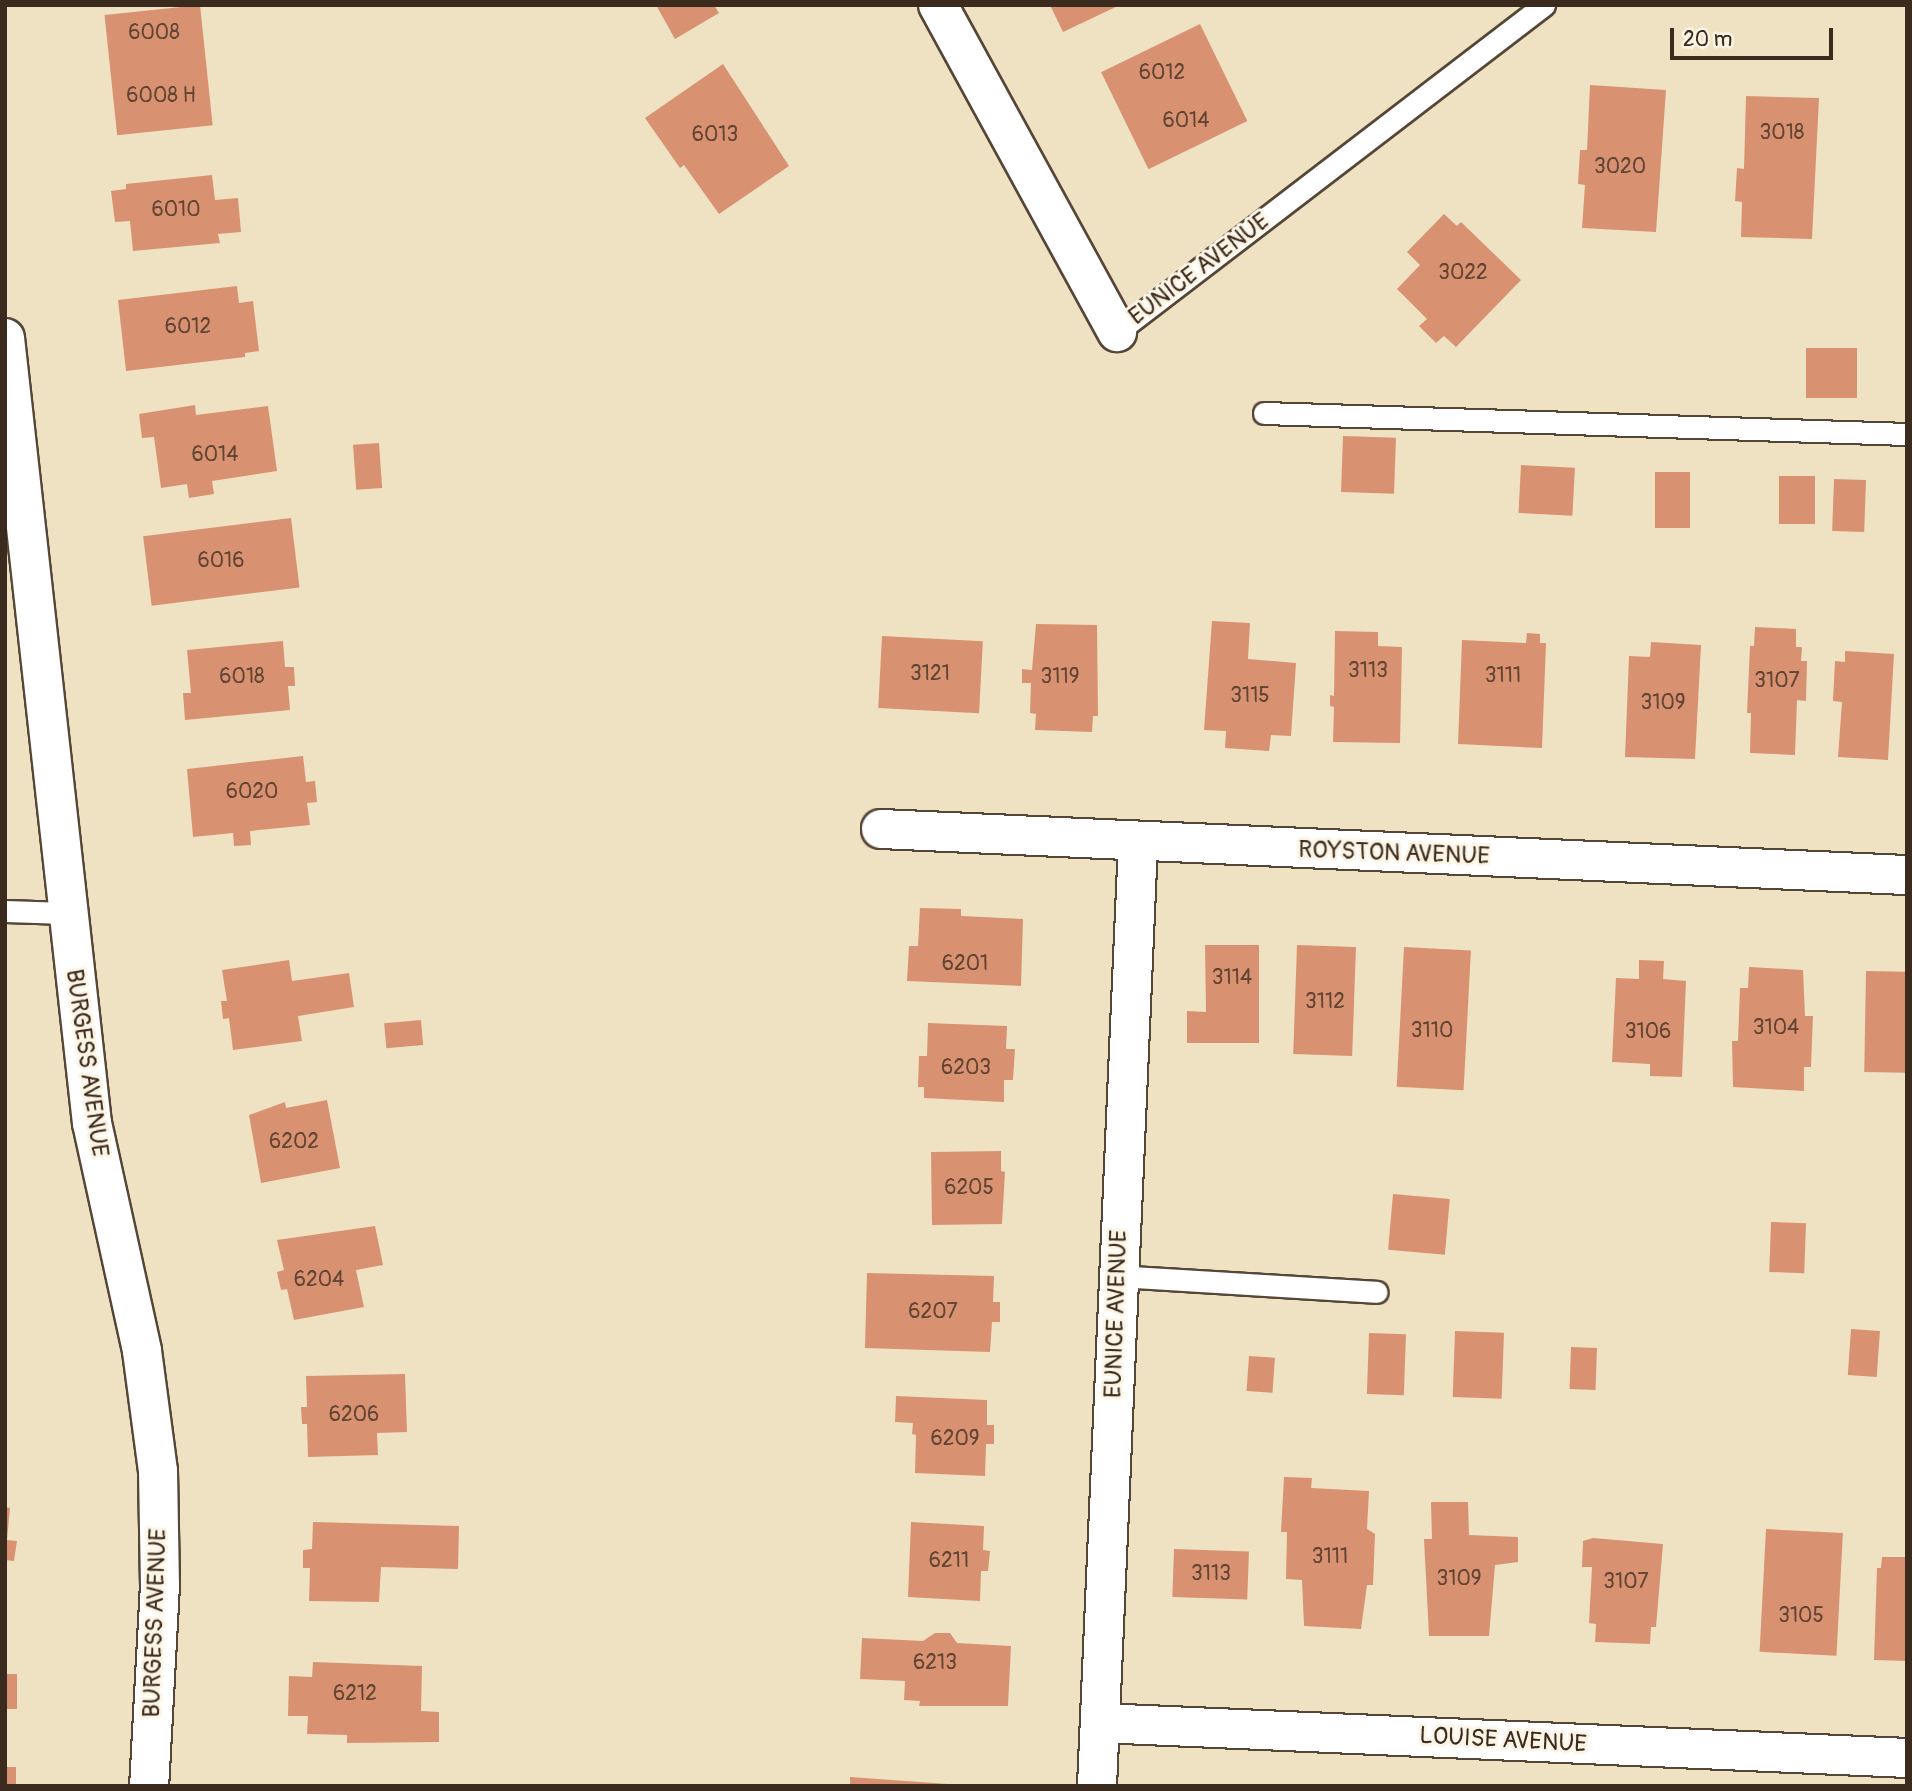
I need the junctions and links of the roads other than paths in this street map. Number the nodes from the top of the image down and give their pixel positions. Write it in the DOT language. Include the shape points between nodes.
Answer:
graph roads {
  1 [pos="938,5"];
  2 [pos="1544,5"];
  3 [pos="1116,332"];
  4 [pos="5,338"];
  5 [pos="1264,413"];
  6 [pos="1907,434"];
  7 [pos="881,829"];
  8 [pos="1139,843"];
  9 [pos="1907,875"];
  10 [pos="5,911"];
  11 [pos="66,913"];
  12 [pos="1117,1276"];
  13 [pos="1377,1292"];
  14 [pos="1100,1723"];
  15 [pos="1907,1758"];
  16 [pos="149,1786"];
  17 [pos="1097,1786"];
  1 -- 3 [label="street, EUNICE AVENUE"];
  2 -- 3 [label="lane, EUNICE AVENUE"];
  4 -- 11 [label="street, BURGESS AVENUE"];
  5 -- 6 [label="lane"];
  7 -- 8 [label="street, ROYSTON AVENUE"];
  8 -- 9 [label="street, ROYSTON AVENUE"];
  8 -- 12 [label="street, EUNICE AVENUE"];
  10 -- 11 [label="lane"];
  11 -- 16 [label="street, BURGESS AVENUE" via="92,1124 142,1350 158,1471 160,1585"];
  12 -- 13 [label="lane"];
  12 -- 14 [label="street, EUNICE AVENUE"];
  14 -- 15 [label="street, LOUISE AVENUE"];
  14 -- 17 [label="street, EUNICE AVENUE"];
}
